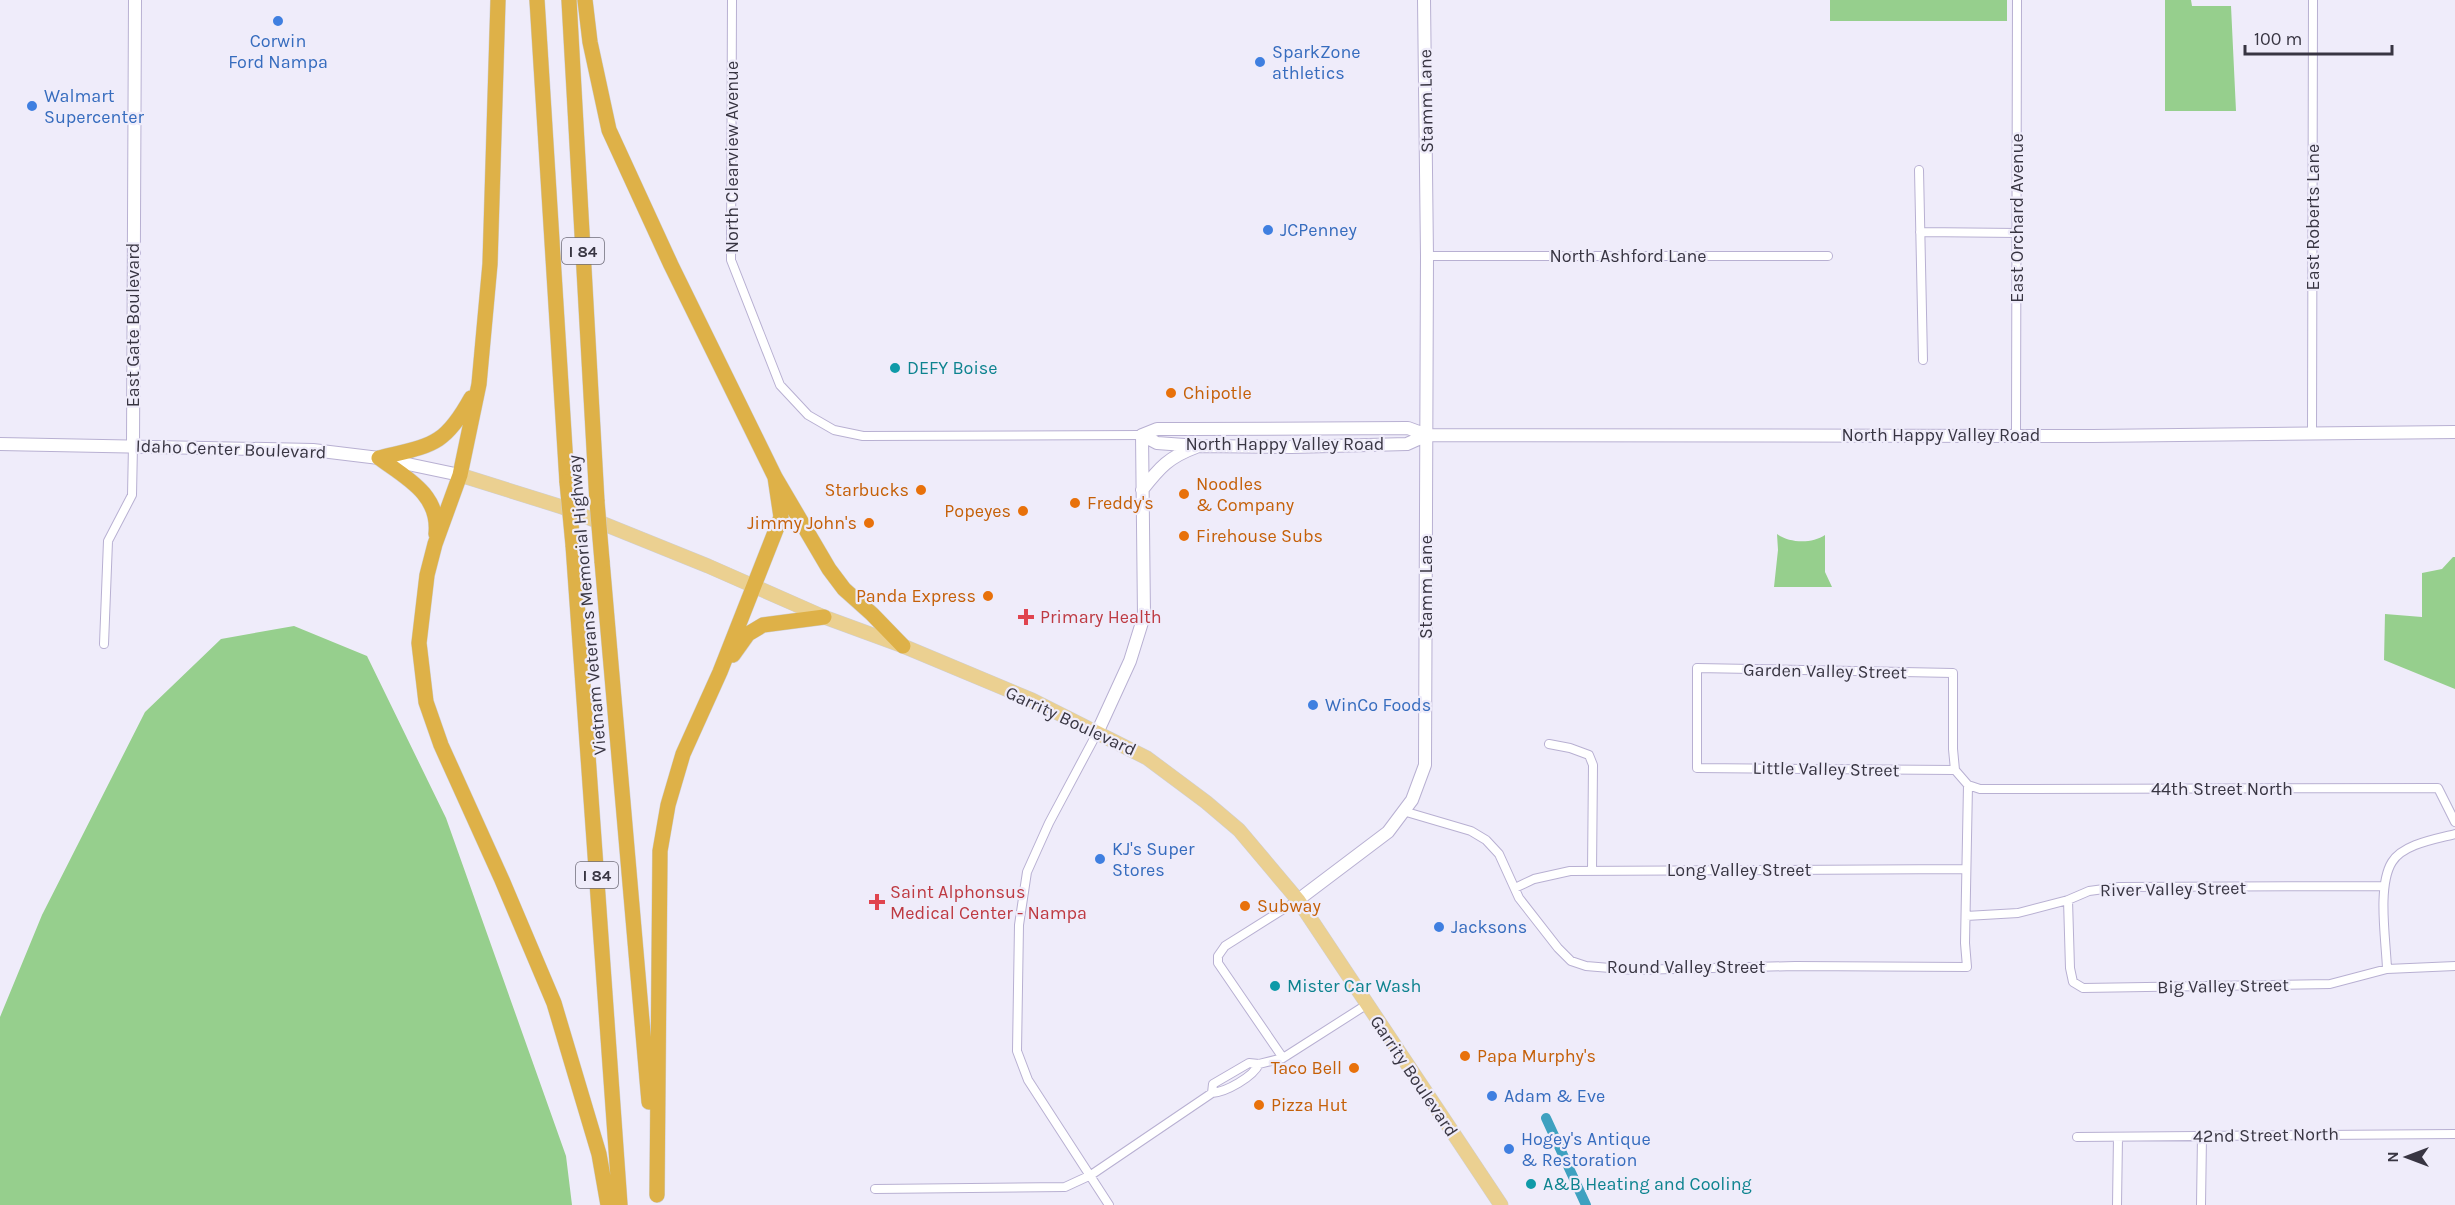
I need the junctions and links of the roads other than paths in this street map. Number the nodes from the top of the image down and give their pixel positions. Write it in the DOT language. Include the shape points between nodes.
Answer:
graph roads {
  1 [pos="135,0"];
  2 [pos="498,0"];
  3 [pos="537,0"];
  4 [pos="569,0"];
  5 [pos="585,0"];
  6 [pos="732,0"];
  7 [pos="1424,0"];
  8 [pos="2017,0"];
  9 [pos="2313,0"];
  10 [pos="1919,170"];
  11 [pos="1920,232"];
  12 [pos="2018,233"];
  13 [pos="1427,256"];
  14 [pos="1828,256"];
  15 [pos="1923,360"];
  16 [pos="479,384"];
  17 [pos="2455,432"];
  18 [pos="2312,434"];
  19 [pos="1142,435"];
  20 [pos="1427,435"];
  21 [pos="2016,435"];
  22 [pos="863,436"];
  23 [pos="0,444"];
  24 [pos="133,446"];
  25 [pos="1198,446"];
  26 [pos="379,458"];
  27 [pos="460,475"];
  28 [pos="775,477"];
  29 [pos="1142,490"];
  30 [pos="435,544"];
  31 [pos="754,586"];
  32 [pos="824,617"];
  33 [pos="104,644"];
  34 [pos="903,646"];
  35 [pos="720,672"];
  36 [pos="1097,733"];
  37 [pos="1549,744"];
  38 [pos="1697,768"];
  39 [pos="1955,770"];
  40 [pos="1968,785"];
  41 [pos="1403,811"];
  42 [pos="2455,822"];
  43 [pos="2455,834"];
  44 [pos="1966,869"];
  45 [pos="1592,871"];
  46 [pos="2384,886"];
  47 [pos="1515,888"];
  48 [pos="1298,900"];
  49 [pos="2068,900"];
  50 [pos="1966,916"];
  51 [pos="2455,966"];
  52 [pos="2387,969"];
  53 [pos="1366,1005"];
  54 [pos="1282,1058"];
  55 [pos="2455,1134"];
  56 [pos="2202,1136"];
  57 [pos="2077,1137"];
  58 [pos="2118,1137"];
  59 [pos="1091,1175"];
  60 [pos="875,1190"];
  61 [pos="657,1200"];
  62 [pos="608,1205"];
  63 [pos="620,1205"];
  64 [pos="1109,1205"];
  65 [pos="1501,1205"];
  66 [pos="2117,1205"];
  67 [pos="2201,1205"];
  1 -- 24 [label="main road, East Gate Boulevard"];
  2 -- 16 [label="highway" via="490,264"];
  3 -- 63 [label="highway, Vietnam Veterans Memorial Highway / I 84, bridge" via="567,482"];
  4 -- 61 [label="highway, Vietnam Veterans Memorial Highway / I 84, bridge" via="597,502"];
  5 -- 28 [label="highway" via="609,130"];
  6 -- 22 [label="street, North Clearview Avenue" via="731,261 780,385 808,415 834,430"];
  7 -- 13 [label="main road, Stamm Lane"];
  8 -- 12 [label="street, East Orchard Avenue"];
  9 -- 18 [label="street, East Roberts Lane"];
  10 -- 11 [label="street"];
  11 -- 12 [label="street"];
  11 -- 15 [label="street"];
  12 -- 21 [label="street, East Orchard Avenue"];
  13 -- 14 [label="street, North Ashford Lane"];
  13 -- 20 [label="main road, Stamm Lane"];
  16 -- 26 [label="highway" via="457,423 442,438"];
  16 -- 27 [label="highway"];
  17 -- 18 [label="main road, North Happy Valley Road"];
  18 -- 21 [label="main road, North Happy Valley Road"];
  19 -- 20 [label="main road, North Happy Valley Road" via="1157,429 1408,428"];
  19 -- 22 [label="street, North Happy Valley Road"];
  19 -- 25 [label="main road, North Happy Valley Road" via="1157,443"];
  19 -- 29 [label="main road"];
  20 -- 21 [label="main road, North Happy Valley Road"];
  20 -- 25 [label="main road, North Happy Valley Road" via="1407,444"];
  20 -- 41 [label="main road, Stamm Lane" via="1425,765 1412,800"];
  23 -- 24 [label="main road, Idaho Center Boulevard"];
  24 -- 26 [label="main road, Idaho Center Boulevard" via="313,450"];
  24 -- 33 [label="street, East Gate Boulevard" via="132,495 108,541"];
  25 -- 29 [label="main road" via="1176,454"];
  26 -- 27 [label="main road, Idaho Center Boulevard"];
  26 -- 30 [label="highway" via="429,499 437,524"];
  27 -- 30 [label="highway"];
  27 -- 31 [label="main road, Garrity Boulevard" via="562,507"];
  28 -- 31 [label="highway" via="781,517"];
  28 -- 34 [label="highway" via="844,589"];
  29 -- 36 [label="main road" via="1144,616 1131,661"];
  30 -- 62 [label="highway" via="419,643 426,702 457,783 554,1003 599,1154"];
  31 -- 32 [label="main road, Garrity Boulevard"];
  31 -- 35 [label="highway"];
  32 -- 34 [label="main road, Garrity Boulevard"];
  32 -- 35 [label="highway" via="763,625 748,634"];
  34 -- 36 [label="main road, Garrity Boulevard" via="1032,700"];
  35 -- 61 [label="highway" via="683,754 660,851"];
  36 -- 48 [label="main road, Garrity Boulevard" via="1147,758 1206,802 1239,830"];
  36 -- 59 [label="street" via="1029,863 1019,925 1017,1030 1017,1051 1028,1080"];
  37 -- 45 [label="street" via="1590,755"];
  38 -- 39 [label="street, Little Valley Street"];
  38 -- 39 [label="street, Garden Valley Street" via="1697,668 1953,673"];
  39 -- 40 [label="street"];
  40 -- 42 [label="street, 44th Street North" via="2002,790 2439,788"];
  40 -- 44 [label="street"];
  41 -- 47 [label="street, Round Valley Street" via="1471,831 1486,840 1499,854"];
  41 -- 48 [label="main road, Stamm Lane" via="1388,832"];
  43 -- 46 [label="street" via="2406,850 2392,861"];
  44 -- 45 [label="street, Long Valley Street"];
  44 -- 50 [label="street"];
  45 -- 47 [label="street, Long Valley Street" via="1570,871"];
  46 -- 49 [label="street, River Valley Street" via="2119,887 2089,891"];
  46 -- 52 [label="street"];
  47 -- 50 [label="street, Round Valley Street" via="1571,961 1586,966 1634,969 1967,967"];
  48 -- 53 [label="main road, Garrity Boulevard"];
  48 -- 54 [label="street, Stamm Lane" via="1225,946 1218,956 1218,963"];
  49 -- 50 [label="street, River Valley Street" via="2018,913"];
  49 -- 52 [label="street, Big Valley Street" via="2070,968 2073,982 2083,988 2330,984"];
  51 -- 52 [label="street, Big Valley Street"];
  53 -- 54 [label="street"];
  53 -- 65 [label="main road, Garrity Boulevard"];
  54 -- 59 [label="street" via="1259,1064 1256,1071 1220,1093 1212,1093"];
  55 -- 56 [label="street, 42nd Street North"];
  56 -- 58 [label="street, 42nd Street North"];
  56 -- 67 [label="street"];
  57 -- 58 [label="street, 42nd Street North"];
  58 -- 66 [label="street"];
  59 -- 60 [label="street" via="1065,1188"];
  59 -- 64 [label="street"];
}
